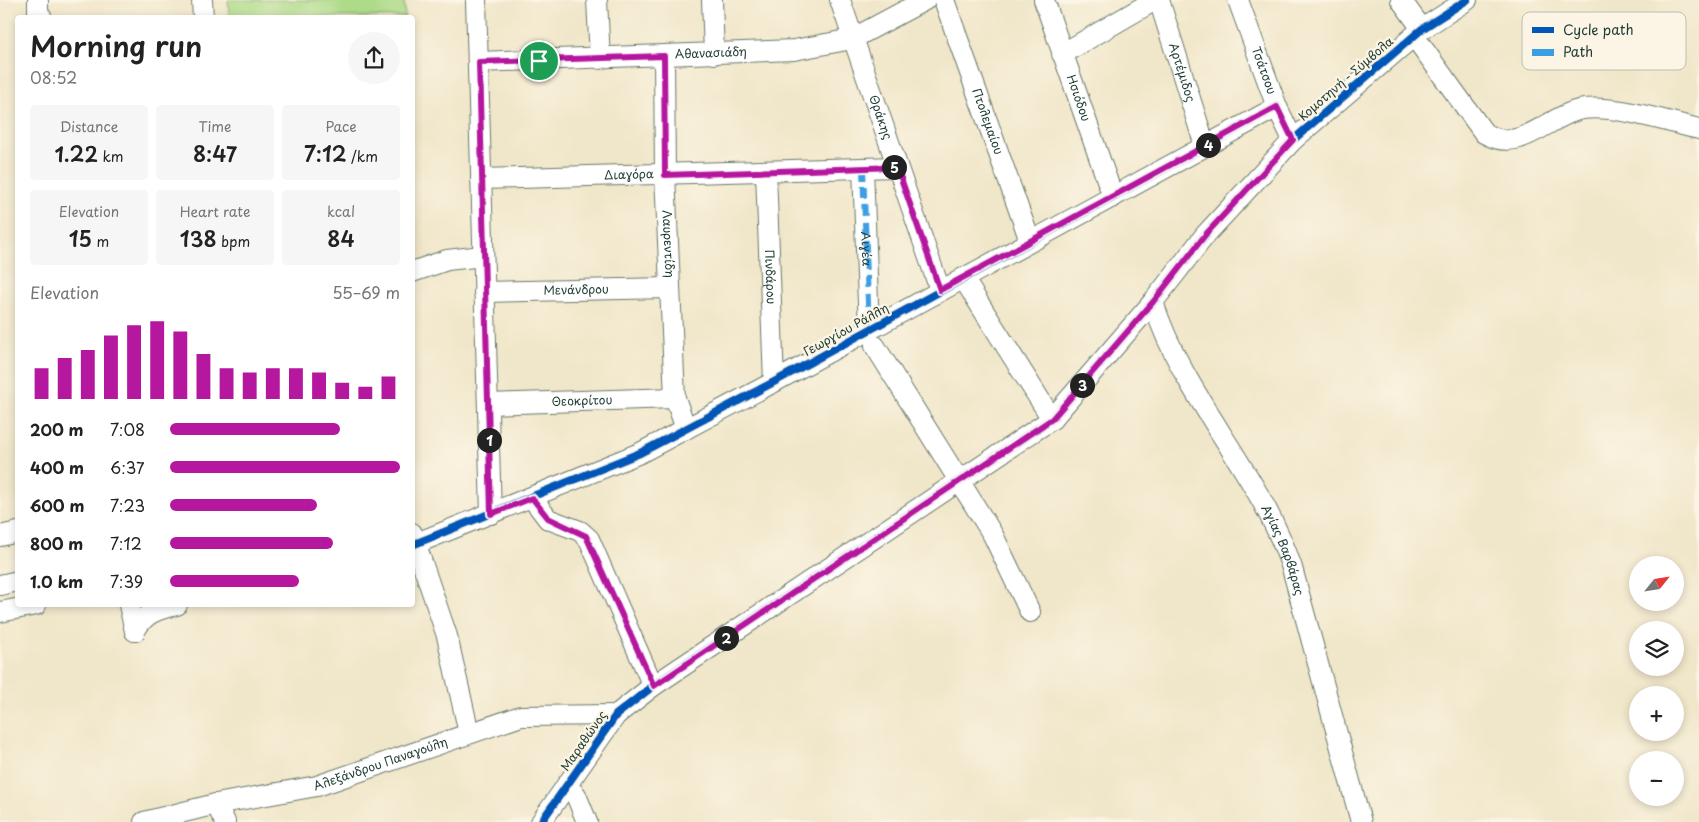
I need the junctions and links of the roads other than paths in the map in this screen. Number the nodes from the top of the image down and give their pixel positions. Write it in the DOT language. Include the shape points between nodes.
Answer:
graph roads {
  1 [pos="38,0"];
  2 [pos="202,0"];
  3 [pos="476,0"];
  4 [pos="597,0"];
  5 [pos="712,0"];
  6 [pos="840,0"];
  7 [pos="925,0"];
  8 [pos="944,0"];
  9 [pos="1044,0"];
  10 [pos="1155,0"];
  11 [pos="1159,0"];
  12 [pos="1238,0"];
  13 [pos="1401,0"];
  14 [pos="1467,0"];
  15 [pos="40,15"];
  16 [pos="203,15"];
  17 [pos="1418,33"];
  18 [pos="852,39"];
  19 [pos="714,54"];
  20 [pos="1062,54"];
  21 [pos="664,56"];
  22 [pos="600,59"];
  23 [pos="479,62"];
  24 [pos="1277,107"];
  25 [pos="1699,129"];
  26 [pos="1293,140"];
  27 [pos="1205,146"];
  28 [pos="897,167"];
  29 [pos="863,168"];
  30 [pos="766,172"];
  31 [pos="665,175"];
  32 [pos="481,179"];
  33 [pos="1113,197"];
  34 [pos="1030,242"];
  35 [pos="482,256"];
  36 [pos="415,271"];
  37 [pos="963,278"];
  38 [pos="670,288"];
  39 [pos="940,290"];
  40 [pos="484,292"];
  41 [pos="1153,302"];
  42 [pos="872,338"];
  43 [pos="774,382"];
  44 [pos="675,398"];
  45 [pos="488,404"];
  46 [pos="1052,419"];
  47 [pos="686,429"];
  48 [pos="959,482"];
  49 [pos="532,498"];
  50 [pos="491,514"];
  51 [pos="15,533"];
  52 [pos="0,536"];
  53 [pos="415,540"];
  54 [pos="415,543"];
  55 [pos="15,582"];
  56 [pos="0,585"];
  57 [pos="26,607"];
  58 [pos="129,607"];
  59 [pos="162,607"];
  60 [pos="0,612"];
  61 [pos="1030,612"];
  62 [pos="654,686"];
  63 [pos="616,715"];
  64 [pos="469,733"];
  65 [pos="566,786"];
  66 [pos="216,804"];
  67 [pos="144,822"];
  68 [pos="225,822"];
  69 [pos="541,822"];
  70 [pos="587,822"];
  71 [pos="1361,822"];
  1 -- 15 [label="street"];
  2 -- 16 [label="street"];
  3 -- 23 [label="street"];
  4 -- 22 [label="street"];
  5 -- 19 [label="street"];
  6 -- 18 [label="street, Θράκης"];
  7 -- 18 [label="street, Αθανασιάδη"];
  8 -- 34 [label="street, Πτολεμαίου"];
  9 -- 20 [label="street, Ησιόδου"];
  10 -- 20 [label="street"];
  11 -- 27 [label="street, Αρτέμιδος"];
  12 -- 24 [label="street, Τσάτσου"];
  13 -- 17 [label="street"];
  14 -- 17 [label="street, Κομοτηνή - Σύμβολα"];
  17 -- 25 [label="street" via="1484,133 1497,140 1518,139 1566,114 1587,108 1612,110"];
  17 -- 26 [label="street, Κομοτηνή - Σύμβολα"];
  18 -- 19 [label="street, Αθανασιάδη" via="794,50"];
  18 -- 28 [label="street, Θράκης"];
  19 -- 21 [label="street, Αθανασιάδη"];
  20 -- 33 [label="street, Ησιόδου"];
  21 -- 22 [label="street, Αθανασιάδη"];
  21 -- 31 [label="street, Λαυρεντίδη"];
  22 -- 23 [label="street, Αθανασιάδη"];
  23 -- 32 [label="street"];
  24 -- 26 [label="street, Τσάτσου"];
  24 -- 27 [label="street, Γεωργίου Ράλλη"];
  26 -- 41 [label="street, Κομοτηνή - Σύμβολα" via="1206,234"];
  27 -- 33 [label="street, Γεωργίου Ράλλη"];
  28 -- 29 [label="street, Διαγόρα"];
  28 -- 39 [label="street, Θράκης"];
  29 -- 30 [label="street, Διαγόρα"];
  29 -- 42 [label="street, Αιγέα"];
  30 -- 31 [label="street, Διαγόρα"];
  30 -- 43 [label="street, Πινδάρου"];
  31 -- 32 [label="street, Διαγόρα"];
  31 -- 38 [label="street, Λαυρεντίδη"];
  32 -- 35 [label="street"];
  33 -- 34 [label="street, Γεωργίου Ράλλη"];
  34 -- 37 [label="street, Γεωργίου Ράλλη"];
  35 -- 36 [label="street" via="447,260"];
  35 -- 40 [label="street"];
  37 -- 39 [label="street, Γεωργίου Ράλλη"];
  37 -- 46 [label="street"];
  38 -- 40 [label="street, Μενάνδρου"];
  38 -- 44 [label="street, Λαυρεντίδη"];
  39 -- 42 [label="street, Γεωργίου Ράλλη"];
  40 -- 45 [label="street"];
  41 -- 46 [label="street, Μαραθώνος"];
  41 -- 71 [label="street, Αγίας Βαρβάρας" via="1174,357 1282,537"];
  42 -- 43 [label="street, Γεωργίου Ράλλη"];
  42 -- 48 [label="street"];
  43 -- 47 [label="street, Γεωργίου Ράλλη"];
  44 -- 45 [label="street, Θεοκρίτου"];
  44 -- 47 [label="street, Λαυρεντίδη"];
  45 -- 50 [label="street"];
  46 -- 48 [label="street, Μαραθώνος"];
  47 -- 49 [label="street, Γεωργίου Ράλλη" via="640,453"];
  48 -- 61 [label="street" via="993,536"];
  48 -- 62 [label="street, Μαραθώνος"];
  49 -- 50 [label="street, Γεωργίου Ράλλη"];
  49 -- 62 [label="street" via="548,518 589,538"];
  50 -- 53 [label="street, Γεωργίου Ράλλη"];
  51 -- 52 [label="street"];
  54 -- 64 [label="street" via="447,636"];
  55 -- 56 [label="street"];
  57 -- 60 [label="street"];
  58 -- 59 [label="street" via="135,631 142,619"];
  62 -- 63 [label="street, Μαραθώνος"];
  63 -- 64 [label="street, Αλεξάνδρου Παναγούλη" via="521,716"];
  63 -- 65 [label="street, Μαραθώνος"];
  64 -- 66 [label="street, Αλεξάνδρου Παναγούλη" via="317,786"];
  65 -- 69 [label="street, Μαραθώνος"];
  65 -- 70 [label="street" via="576,796"];
  66 -- 67 [label="street, Αλεξάνδρου Παναγούλη"];
  66 -- 68 [label="street"];
}
